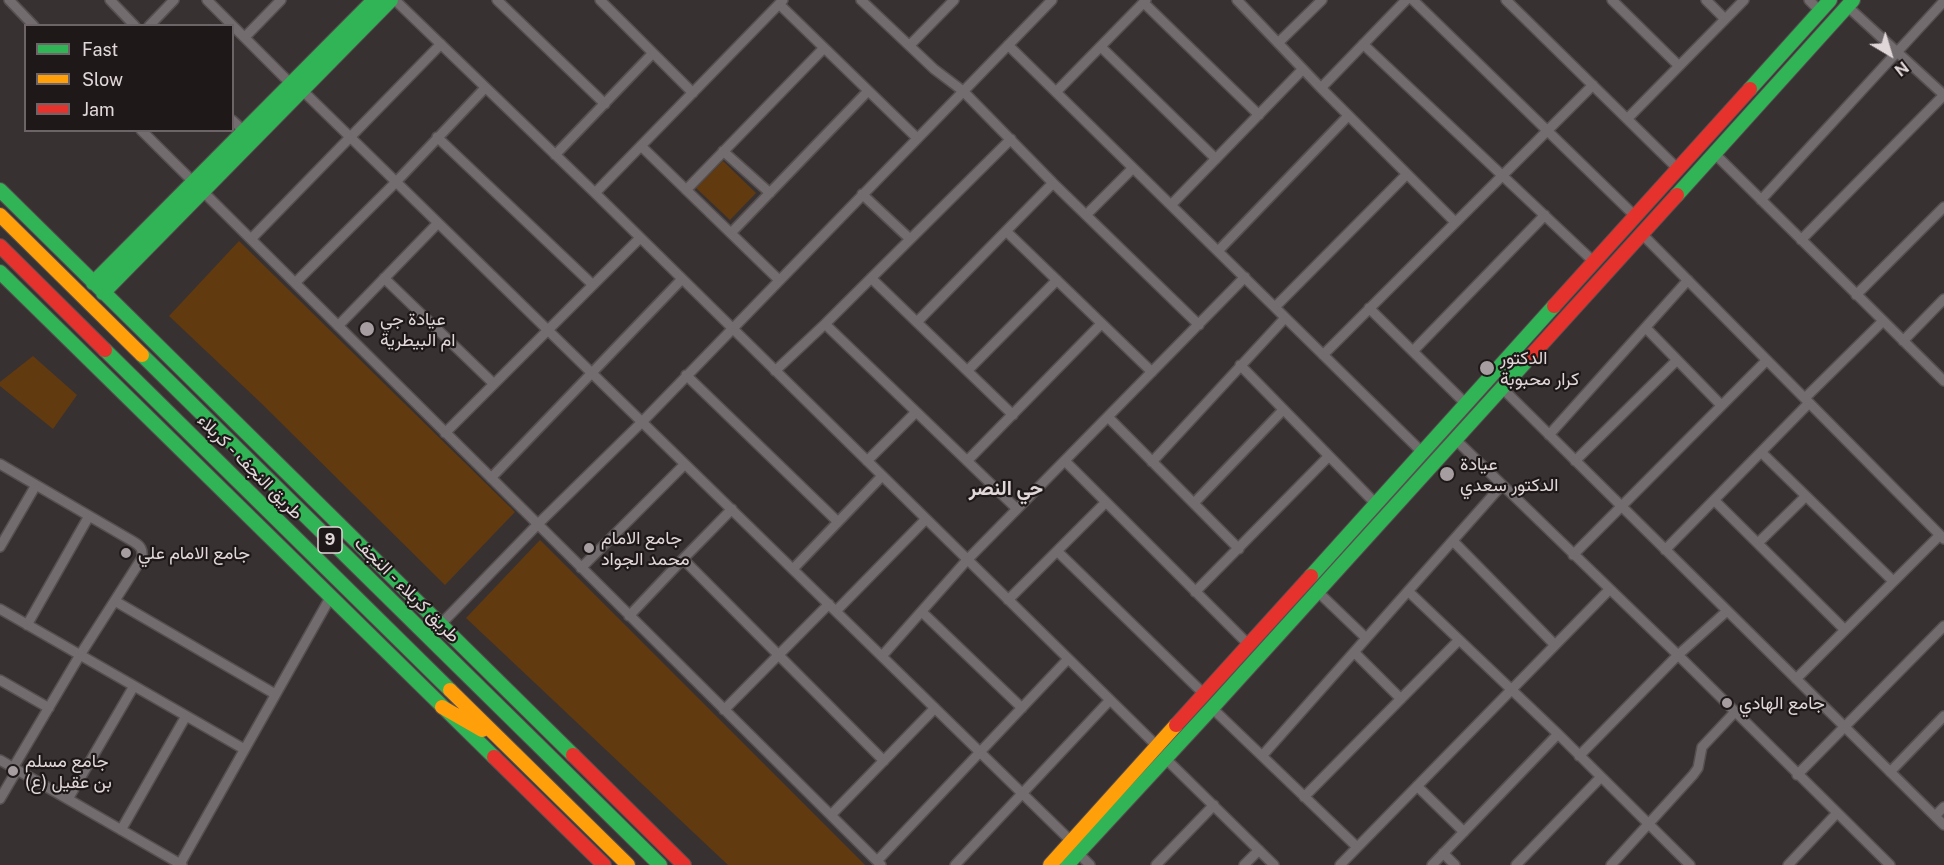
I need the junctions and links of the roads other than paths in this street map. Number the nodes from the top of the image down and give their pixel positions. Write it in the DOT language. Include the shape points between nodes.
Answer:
graph roads {
  1 [pos="9,0"];
  2 [pos="110,0"];
  3 [pos="174,0"];
  4 [pos="207,0"];
  5 [pos="281,0"];
  6 [pos="497,0"];
  7 [pos="600,0"];
  8 [pos="954,0"];
  9 [pos="1052,0"];
  10 [pos="1237,0"];
  11 [pos="1322,0"];
  12 [pos="1406,0"];
  13 [pos="1413,0"];
  14 [pos="1506,0"];
  15 [pos="1612,0"];
  16 [pos="1706,0"];
  17 [pos="1744,0"];
  18 [pos="1809,0"];
  19 [pos="1830,0"];
  20 [pos="1145,1"];
  21 [pos="1944,1"];
  22 [pos="385,2"];
  23 [pos="781,2"];
  24 [pos="867,2"];
  25 [pos="1850,3"];
  26 [pos="1820,11"];
  27 [pos="1725,19"];
  28 [pos="32,24"];
  29 [pos="133,24"];
  30 [pos="151,24"];
  31 [pos="231,24"];
  32 [pos="234,27"];
  33 [pos="244,37"];
  34 [pos="1278,43"];
  35 [pos="441,44"];
  36 [pos="1363,44"];
  37 [pos="910,45"];
  38 [pos="1008,45"];
  39 [pos="1101,47"];
  40 [pos="824,48"];
  41 [pos="1897,52"];
  42 [pos="653,53"];
  43 [pos="1679,66"];
  44 [pos="1303,69"];
  45 [pos="1593,85"];
  46 [pos="297,87"];
  47 [pos="485,87"];
  48 [pos="1321,88"];
  49 [pos="868,91"];
  50 [pos="963,91"];
  51 [pos="1056,92"];
  52 [pos="693,93"];
  53 [pos="1944,95"];
  54 [pos="605,104"];
  55 [pos="1259,115"];
  56 [pos="1348,116"];
  57 [pos="1628,119"];
  58 [pos="234,122"];
  59 [pos="1547,130"];
  60 [pos="244,131"];
  61 [pos="143,132"];
  62 [pos="437,137"];
  63 [pos="351,138"];
  64 [pos="917,138"];
  65 [pos="1011,139"];
  66 [pos="641,146"];
  67 [pos="723,151"];
  68 [pos="1713,153"];
  69 [pos="555,155"];
  70 [pos="1216,159"];
  71 [pos="1133,168"];
  72 [pos="1678,169"];
  73 [pos="212,173"];
  74 [pos="1407,174"];
  75 [pos="1502,175"];
  76 [pos="396,182"];
  77 [pos="1053,183"];
  78 [pos="198,187"];
  79 [pos="686,189"];
  80 [pos="0,190"];
  81 [pos="595,193"];
  82 [pos="770,193"];
  83 [pos="862,194"];
  84 [pos="1761,200"];
  85 [pos="1171,206"];
  86 [pos="1944,207"];
  87 [pos="0,215"];
  88 [pos="1086,215"];
  89 [pos="1545,215"];
  90 [pos="1635,216"];
  91 [pos="1455,222"];
  92 [pos="438,223"];
  93 [pos="1007,232"];
  94 [pos="731,233"];
  95 [pos="1641,233"];
  96 [pos="640,238"];
  97 [pos="251,239"];
  98 [pos="910,239"];
  99 [pos="1801,240"];
  100 [pos="0,246"];
  101 [pos="1218,251"];
  102 [pos="1594,262"];
  103 [pos="0,272"];
  104 [pos="384,278"];
  105 [pos="871,278"];
  106 [pos="1245,278"];
  107 [pos="682,279"];
  108 [pos="779,280"];
  109 [pos="1057,280"];
  110 [pos="1688,280"];
  111 [pos="295,283"];
  112 [pos="593,285"];
  113 [pos="98,288"];
  114 [pos="1856,295"];
  115 [pos="1944,299"];
  116 [pos="1558,302"];
  117 [pos="1275,307"];
  118 [pos="1370,308"];
  119 [pos="1569,312"];
  120 [pos="1286,318"];
  121 [pos="1882,321"];
  122 [pos="917,322"];
  123 [pos="825,324"];
  124 [pos="1101,324"];
  125 [pos="1198,325"];
  126 [pos="338,326"];
  127 [pos="1535,327"];
  128 [pos="732,328"];
  129 [pos="1646,328"];
  130 [pos="549,331"];
  131 [pos="1546,338"];
  132 [pos="1903,340"];
  133 [pos="1413,351"];
  134 [pos="1323,355"];
  135 [pos="1677,360"];
  136 [pos="1767,360"];
  137 [pos="1240,365"];
  138 [pos="968,370"];
  139 [pos="775,371"];
  140 [pos="1152,372"];
  141 [pos="592,374"];
  142 [pos="686,375"];
  143 [pos="1944,381"];
  144 [pos="494,384"];
  145 [pos="1501,387"];
  146 [pos="1807,401"];
  147 [pos="1466,404"];
  148 [pos="1721,405"];
  149 [pos="1283,410"];
  150 [pos="916,412"];
  151 [pos="1013,415"];
  152 [pos="1108,417"];
  153 [pos="642,422"];
  154 [pos="446,433"];
  155 [pos="1549,435"];
  156 [pos="1455,439"];
  157 [pos="1422,452"];
  158 [pos="1761,452"];
  159 [pos="1329,456"];
  160 [pos="867,461"];
  161 [pos="967,461"];
  162 [pos="1065,461"];
  163 [pos="1575,461"];
  164 [pos="1152,462"];
  165 [pos="0,464"];
  166 [pos="685,464"];
  167 [pos="882,476"];
  168 [pos="490,478"];
  169 [pos="36,485"];
  170 [pos="1502,485"];
  171 [pos="1806,496"];
  172 [pos="1714,500"];
  173 [pos="1106,502"];
  174 [pos="1194,503"];
  175 [pos="1376,504"];
  176 [pos="1621,506"];
  177 [pos="1017,509"];
  178 [pos="732,510"];
  179 [pos="89,516"];
  180 [pos="926,519"];
  181 [pos="837,521"];
  182 [pos="538,524"];
  183 [pos="1942,537"];
  184 [pos="1453,541"];
  185 [pos="1758,543"];
  186 [pos="1,544"];
  187 [pos="1239,549"];
  188 [pos="1665,550"];
  189 [pos="1057,551"];
  190 [pos="1573,555"];
  191 [pos="682,559"];
  192 [pos="968,560"];
  193 [pos="581,568"];
  194 [pos="793,569"];
  195 [pos="1893,581"];
  196 [pos="1609,590"];
  197 [pos="1317,591"];
  198 [pos="1408,591"];
  199 [pos="1196,592"];
  200 [pos="330,597"];
  201 [pos="1008,600"];
  202 [pos="115,601"];
  203 [pos="833,608"];
  204 [pos="0,609"];
  205 [pos="1727,611"];
  206 [pos="921,612"];
  207 [pos="629,616"];
  208 [pos="27,625"];
  209 [pos="440,625"];
  210 [pos="1944,626"];
  211 [pos="1845,630"];
  212 [pos="1366,638"];
  213 [pos="1459,640"];
  214 [pos="1248,645"];
  215 [pos="1555,645"];
  216 [pos="1354,652"];
  217 [pos="80,655"];
  218 [pos="778,655"];
  219 [pos="1678,655"];
  220 [pos="882,656"];
  221 [pos="1257,657"];
  222 [pos="1068,659"];
  223 [pos="1225,671"];
  224 [pos="1796,679"];
  225 [pos="0,680"];
  226 [pos="1236,681"];
  227 [pos="134,686"];
  228 [pos="1511,689"];
  229 [pos="275,694"];
  230 [pos="1204,694"];
  231 [pos="1401,699"];
  232 [pos="1110,700"];
  233 [pos="442,707"];
  234 [pos="49,708"];
  235 [pos="935,708"];
  236 [pos="1022,708"];
  237 [pos="1212,708"];
  238 [pos="724,710"];
  239 [pos="1734,712"];
  240 [pos="186,716"];
  241 [pos="1944,716"];
  242 [pos="1844,727"];
  243 [pos="1558,734"];
  244 [pos="503,742"];
  245 [pos="244,749"];
  246 [pos="981,752"];
  247 [pos="1161,752"];
  248 [pos="1262,756"];
  249 [pos="1579,756"];
  250 [pos="0,760"];
  251 [pos="884,761"];
  252 [pos="15,769"];
  253 [pos="1890,772"];
  254 [pos="1797,774"];
  255 [pos="1601,777"];
  256 [pos="1417,786"];
  257 [pos="1023,793"];
  258 [pos="1304,797"];
  259 [pos="0,799"];
  260 [pos="68,799"];
  261 [pos="1214,806"];
  262 [pos="1944,807"];
  263 [pos="1837,813"];
  264 [pos="831,815"];
  265 [pos="1935,816"];
  266 [pos="1649,825"];
  267 [pos="1944,825"];
  268 [pos="121,830"];
  269 [pos="1464,832"];
  270 [pos="1075,847"];
  271 [pos="1358,847"];
  272 [pos="1259,850"];
  273 [pos="1443,853"];
  274 [pos="879,863"];
  275 [pos="181,864"];
  276 [pos="603,865"];
  277 [pos="628,865"];
  278 [pos="660,865"];
  279 [pos="684,865"];
  280 [pos="955,865"];
  281 [pos="1050,865"];
  282 [pos="1067,865"];
  283 [pos="1090,865"];
  284 [pos="1156,865"];
  285 [pos="1244,865"];
  286 [pos="1274,865"];
  287 [pos="1340,865"];
  288 [pos="1432,865"];
  289 [pos="1455,865"];
  290 [pos="1516,865"];
  291 [pos="1611,865"];
  292 [pos="1690,865"];
  293 [pos="1788,865"];
  294 [pos="1890,865"];
  1 -- 28 [label="street"];
  2 -- 29 [label="street"];
  3 -- 30 [label="street"];
  4 -- 31 [label="street"];
  5 -- 33 [label="street"];
  6 -- 54 [label="street"];
  7 -- 42 [label="street"];
  8 -- 37 [label="street"];
  9 -- 38 [label="street"];
  10 -- 34 [label="street"];
  11 -- 34 [label="street"];
  12 -- 36 [label="street"];
  13 -- 59 [label="street"];
  14 -- 45 [label="street"];
  15 -- 43 [label="street"];
  16 -- 27 [label="street"];
  17 -- 27 [label="street"];
  18 -- 26 [label="street"];
  19 -- 26 [label="main road"];
  20 -- 39 [label="street"];
  20 -- 55 [label="street"];
  21 -- 41 [label="street"];
  22 -- 35 [label="street"];
  22 -- 46 [label="main road"];
  23 -- 40 [label="street"];
  23 -- 52 [label="street"];
  24 -- 37 [label="street"];
  25 -- 41 [label="street"];
  25 -- 68 [label="main road"];
  26 -- 72 [label="main road"];
  27 -- 43 [label="street"];
  32 -- 33 [label="street"];
  33 -- 46 [label="street"];
  34 -- 44 [label="street"];
  35 -- 47 [label="street"];
  35 -- 63 [label="street"];
  36 -- 48 [label="street"];
  36 -- 75 [label="street"];
  37 -- 50 [label="street"];
  38 -- 50 [label="street"];
  38 -- 51 [label="street"];
  39 -- 51 [label="street"];
  39 -- 70 [label="street"];
  40 -- 49 [label="street"];
  40 -- 67 [label="street"];
  41 -- 53 [label="street"];
  41 -- 84 [label="street"];
  42 -- 52 [label="street"];
  42 -- 54 [label="street"];
  43 -- 57 [label="street"];
  44 -- 48 [label="street"];
  44 -- 55 [label="street"];
  45 -- 57 [label="street"];
  45 -- 59 [label="street"];
  46 -- 60 [label="main road"];
  46 -- 63 [label="street"];
  46 -- 73 [label="main road"];
  47 -- 62 [label="street"];
  47 -- 69 [label="street"];
  48 -- 56 [label="street"];
  49 -- 64 [label="street"];
  49 -- 82 [label="street"];
  50 -- 64 [label="street"];
  50 -- 65 [label="street"];
  51 -- 71 [label="street"];
  52 -- 66 [label="street"];
  53 -- 99 [label="street"];
  54 -- 69 [label="street"];
  55 -- 70 [label="street"];
  56 -- 74 [label="street"];
  56 -- 101 [label="street"];
  57 -- 72 [label="street"];
  58 -- 60 [label="street"];
  59 -- 75 [label="street"];
  59 -- 90 [label="street"];
  60 -- 73 [label="main road"];
  61 -- 78 [label="street"];
  62 -- 76 [label="street"];
  62 -- 112 [label="street"];
  63 -- 76 [label="street"];
  63 -- 97 [label="street"];
  64 -- 83 [label="street"];
  65 -- 77 [label="street"];
  65 -- 98 [label="street"];
  66 -- 79 [label="street"];
  66 -- 81 [label="street"];
  67 -- 79 [label="street"];
  67 -- 82 [label="street"];
  68 -- 84 [label="street"];
  68 -- 95 [label="main road"];
  69 -- 81 [label="street"];
  70 -- 85 [label="street"];
  71 -- 85 [label="street"];
  71 -- 88 [label="street"];
  72 -- 90 [label="main road"];
  73 -- 78 [label="main road"];
  74 -- 91 [label="street"];
  74 -- 117 [label="street"];
  75 -- 89 [label="street"];
  75 -- 91 [label="street"];
  76 -- 92 [label="street"];
  76 -- 111 [label="street"];
  77 -- 88 [label="street"];
  77 -- 93 [label="street"];
  78 -- 97 [label="street"];
  78 -- 113 [label="main road"];
  79 -- 94 [label="street"];
  80 -- 113 [label="main road"];
  81 -- 96 [label="street"];
  82 -- 94 [label="street"];
  83 -- 98 [label="street"];
  83 -- 108 [label="street"];
  84 -- 99 [label="street"];
  85 -- 101 [label="street"];
  86 -- 114 [label="street"];
  87 -- 278 [label="main road, طريق کربلاء - النجف / 9"];
  88 -- 125 [label="street"];
  89 -- 102 [label="street"];
  89 -- 133 [label="street"];
  90 -- 102 [label="main road"];
  91 -- 118 [label="street"];
  92 -- 104 [label="street"];
  92 -- 130 [label="street"];
  93 -- 109 [label="street"];
  93 -- 122 [label="street"];
  94 -- 108 [label="street"];
  95 -- 110 [label="street"];
  95 -- 119 [label="main road"];
  96 -- 107 [label="street"];
  96 -- 112 [label="street"];
  97 -- 111 [label="street"];
  98 -- 105 [label="street"];
  99 -- 114 [label="street"];
  100 -- 244 [label="main road, طريق النجف - کربلاء / 9"];
  101 -- 106 [label="street"];
  102 -- 116 [label="main road"];
  103 -- 200 [label="main road"];
  104 -- 126 [label="street"];
  104 -- 144 [label="street"];
  105 -- 122 [label="street"];
  105 -- 123 [label="street"];
  106 -- 117 [label="street"];
  106 -- 125 [label="street"];
  107 -- 128 [label="street"];
  107 -- 141 [label="street"];
  108 -- 128 [label="street"];
  109 -- 124 [label="street"];
  109 -- 138 [label="street"];
  110 -- 129 [label="street"];
  110 -- 136 [label="street"];
  111 -- 126 [label="street"];
  112 -- 130 [label="street"];
  113 -- 209 [label="main road"];
  114 -- 121 [label="street"];
  115 -- 132 [label="street"];
  116 -- 119 [label="main road" via="1560,310"];
  116 -- 127 [label="main road"];
  117 -- 120 [label="street"];
  118 -- 133 [label="street"];
  118 -- 134 [label="street"];
  119 -- 131 [label="main road"];
  120 -- 134 [label="street"];
  120 -- 137 [label="street"];
  121 -- 132 [label="street"];
  121 -- 146 [label="street"];
  122 -- 138 [label="street"];
  123 -- 139 [label="street"];
  123 -- 150 [label="street"];
  124 -- 140 [label="street"];
  124 -- 151 [label="street"];
  125 -- 140 [label="street"];
  126 -- 154 [label="street"];
  127 -- 131 [label="main road" via="1545,331"];
  127 -- 147 [label="main road"];
  128 -- 139 [label="street"];
  128 -- 142 [label="street"];
  129 -- 135 [label="street"];
  129 -- 155 [label="street"];
  130 -- 141 [label="street"];
  130 -- 144 [label="street"];
  131 -- 145 [label="main road"];
  132 -- 143 [label="street"];
  133 -- 147 [label="street"];
  134 -- 157 [label="street"];
  135 -- 148 [label="street"];
  135 -- 163 [label="street"];
  136 -- 146 [label="street"];
  136 -- 148 [label="street"];
  137 -- 149 [label="street"];
  137 -- 164 [label="street"];
  138 -- 151 [label="street"];
  139 -- 160 [label="street"];
  140 -- 152 [label="street"];
  141 -- 153 [label="street"];
  141 -- 168 [label="street"];
  142 -- 153 [label="street"];
  142 -- 181 [label="street"];
  144 -- 154 [label="street"];
  145 -- 155 [label="street"];
  145 -- 156 [label="main road"];
  146 -- 158 [label="street"];
  146 -- 183 [label="street"];
  147 -- 157 [label="main road"];
  148 -- 176 [label="street"];
  149 -- 159 [label="street"];
  149 -- 174 [label="street"];
  150 -- 160 [label="street"];
  150 -- 161 [label="street"];
  151 -- 161 [label="street"];
  152 -- 162 [label="street"];
  152 -- 164 [label="street"];
  153 -- 166 [label="street"];
  153 -- 182 [label="street"];
  154 -- 168 [label="street"];
  155 -- 163 [label="street"];
  156 -- 170 [label="street"];
  156 -- 197 [label="main road"];
  157 -- 175 [label="main road"];
  158 -- 171 [label="street"];
  158 -- 172 [label="street"];
  159 -- 175 [label="street"];
  159 -- 187 [label="street"];
  160 -- 167 [label="street"];
  161 -- 177 [label="street"];
  162 -- 173 [label="street"];
  162 -- 177 [label="street"];
  163 -- 176 [label="street"];
  164 -- 174 [label="street"];
  165 -- 169 [label="street"];
  166 -- 178 [label="street"];
  166 -- 193 [label="street"];
  167 -- 180 [label="street"];
  167 -- 181 [label="street"];
  168 -- 182 [label="street"];
  169 -- 179 [label="street"];
  169 -- 186 [label="street"];
  170 -- 184 [label="street"];
  170 -- 190 [label="street"];
  171 -- 185 [label="street"];
  171 -- 195 [label="street"];
  172 -- 185 [label="street"];
  172 -- 188 [label="street"];
  173 -- 189 [label="street"];
  173 -- 199 [label="street"];
  174 -- 187 [label="street"];
  175 -- 214 [label="main road"];
  176 -- 188 [label="street"];
  176 -- 190 [label="street"];
  177 -- 192 [label="street"];
  178 -- 191 [label="street"];
  178 -- 194 [label="street"];
  179 -- 202 [label="street" via="140,546 143,552"];
  179 -- 208 [label="street"];
  180 -- 192 [label="street"];
  180 -- 203 [label="street"];
  181 -- 194 [label="street"];
  182 -- 193 [label="street"];
  182 -- 209 [label="street"];
  183 -- 195 [label="street"];
  184 -- 198 [label="street"];
  184 -- 215 [label="street"];
  185 -- 211 [label="street"];
  187 -- 199 [label="street"];
  188 -- 205 [label="street"];
  189 -- 201 [label="street"];
  189 -- 230 [label="street"];
  190 -- 196 [label="street"];
  191 -- 207 [label="street"];
  191 -- 218 [label="street"];
  192 -- 201 [label="street"];
  192 -- 206 [label="street"];
  193 -- 207 [label="street"];
  194 -- 203 [label="street"];
  195 -- 211 [label="street"];
  196 -- 215 [label="street"];
  196 -- 219 [label="street"];
  197 -- 212 [label="street"];
  197 -- 221 [label="main road"];
  198 -- 212 [label="street"];
  198 -- 213 [label="street"];
  199 -- 214 [label="street"];
  200 -- 229 [label="street"];
  200 -- 233 [label="main road"];
  201 -- 222 [label="street"];
  202 -- 217 [label="street"];
  202 -- 229 [label="street"];
  203 -- 218 [label="street"];
  203 -- 220 [label="street"];
  204 -- 208 [label="street"];
  205 -- 219 [label="street"];
  205 -- 224 [label="street"];
  206 -- 220 [label="street"];
  206 -- 236 [label="street"];
  207 -- 238 [label="street"];
  208 -- 217 [label="street"];
  209 -- 279 [label="main road"];
  210 -- 242 [label="street"];
  211 -- 224 [label="street"];
  212 -- 216 [label="street"];
  213 -- 228 [label="street"];
  213 -- 231 [label="street"];
  214 -- 221 [label="main road" via="1249,655"];
  214 -- 223 [label="main road"];
  215 -- 228 [label="street"];
  216 -- 231 [label="street"];
  216 -- 248 [label="street"];
  217 -- 227 [label="street"];
  217 -- 234 [label="street"];
  218 -- 238 [label="street"];
  218 -- 251 [label="street"];
  219 -- 239 [label="street"];
  219 -- 249 [label="street"];
  220 -- 235 [label="street"];
  221 -- 226 [label="main road"];
  222 -- 232 [label="street"];
  222 -- 236 [label="street"];
  223 -- 226 [label="main road" via="1234,672"];
  223 -- 230 [label="main road"];
  224 -- 242 [label="street"];
  225 -- 234 [label="street"];
  226 -- 237 [label="main road"];
  227 -- 240 [label="street"];
  227 -- 260 [label="street"];
  228 -- 243 [label="street"];
  228 -- 256 [label="street"];
  229 -- 245 [label="street"];
  230 -- 247 [label="main road"];
  231 -- 258 [label="street"];
  232 -- 247 [label="street"];
  232 -- 257 [label="street"];
  233 -- 244 [label="main road"];
  233 -- 276 [label="main road"];
  234 -- 252 [label="street"];
  235 -- 246 [label="street"];
  235 -- 251 [label="street"];
  236 -- 246 [label="street"];
  237 -- 247 [label="main road"];
  237 -- 248 [label="street"];
  238 -- 264 [label="street"];
  239 -- 254 [label="street"];
  239 -- 266 [label="street" via="1702,747 1694,775"];
  240 -- 245 [label="street"];
  240 -- 268 [label="street"];
  241 -- 253 [label="street"];
  242 -- 253 [label="street"];
  242 -- 254 [label="street"];
  243 -- 249 [label="street"];
  243 -- 269 [label="street"];
  244 -- 277 [label="main road, طريق النجف - کربلاء / 9"];
  245 -- 275 [label="street"];
  246 -- 257 [label="street"];
  246 -- 274 [label="street"];
  247 -- 261 [label="street"];
  247 -- 270 [label="main road"];
  248 -- 258 [label="street"];
  249 -- 255 [label="street"];
  250 -- 252 [label="street"];
  251 -- 264 [label="street"];
  252 -- 259 [label="street"];
  252 -- 260 [label="street"];
  253 -- 265 [label="street"];
  254 -- 263 [label="street"];
  255 -- 266 [label="street"];
  255 -- 290 [label="street"];
  256 -- 269 [label="street"];
  256 -- 271 [label="street"];
  257 -- 270 [label="street"];
  257 -- 280 [label="street"];
  258 -- 271 [label="street"];
  260 -- 268 [label="street"];
  261 -- 272 [label="street"];
  261 -- 284 [label="street"];
  262 -- 265 [label="street"];
  263 -- 293 [label="street"];
  263 -- 294 [label="street"];
  264 -- 274 [label="street"];
  265 -- 267 [label="street"];
  266 -- 291 [label="street"];
  266 -- 292 [label="street"];
  268 -- 275 [label="street"];
  269 -- 273 [label="street"];
  270 -- 281 [label="main road"];
  270 -- 282 [label="main road"];
  270 -- 283 [label="street"];
  271 -- 287 [label="street"];
  272 -- 285 [label="street"];
  272 -- 286 [label="street"];
  273 -- 288 [label="street"];
  273 -- 289 [label="street"];
}
